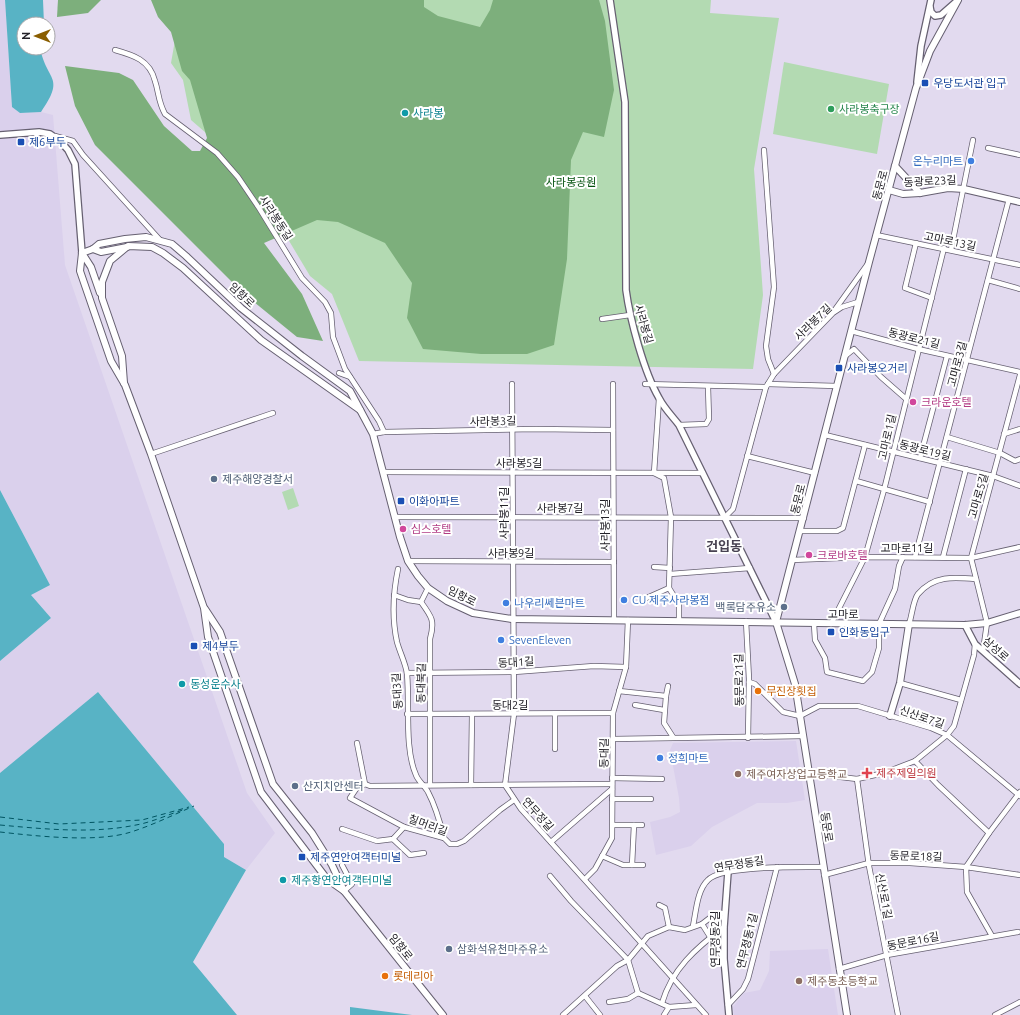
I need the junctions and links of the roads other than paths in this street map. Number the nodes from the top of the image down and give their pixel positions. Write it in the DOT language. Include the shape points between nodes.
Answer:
graph roads {
  1 [pos="610,0"];
  2 [pos="931,0"];
  3 [pos="958,0"];
  4 [pos="930,7"];
  5 [pos="115,50"];
  6 [pos="916,88"];
  7 [pos="50,134"];
  8 [pos="0,135"];
  9 [pos="973,140"];
  10 [pos="988,148"];
  11 [pos="764,150"];
  12 [pos="1020,155"];
  13 [pos="895,166"];
  14 [pos="964,189"];
  15 [pos="888,190"];
  16 [pos="920,193"];
  17 [pos="1009,199"];
  18 [pos="1020,202"];
  19 [pos="876,235"];
  20 [pos="160,240"];
  21 [pos="916,243"];
  22 [pos="128,246"];
  23 [pos="944,248"];
  24 [pos="93,250"];
  25 [pos="951,250"];
  26 [pos="82,253"];
  27 [pos="993,260"];
  28 [pos="869,262"];
  29 [pos="1020,265"];
  30 [pos="988,280"];
  31 [pos="1020,289"];
  32 [pos="102,298"];
  33 [pos="932,298"];
  34 [pos="858,302"];
  35 [pos="833,313"];
  36 [pos="630,314"];
  37 [pos="602,319"];
  38 [pos="851,331"];
  39 [pos="918,349"];
  40 [pos="947,356"];
  41 [pos="844,357"];
  42 [pos="967,360"];
  43 [pos="339,373"];
  44 [pos="774,374"];
  45 [pos="1020,374"];
  46 [pos="350,377"];
  47 [pos="512,384"];
  48 [pos="613,384"];
  49 [pos="645,384"];
  50 [pos="652,384"];
  51 [pos="125,385"];
  52 [pos="767,385"];
  53 [pos="837,386"];
  54 [pos="708,387"];
  55 [pos="905,398"];
  56 [pos="659,399"];
  57 [pos="361,411"];
  58 [pos="273,413"];
  59 [pos="679,425"];
  60 [pos="1020,429"];
  61 [pos="512,430"];
  62 [pos="612,430"];
  63 [pos="384,432"];
  64 [pos="373,434"];
  65 [pos="1004,434"];
  66 [pos="825,435"];
  67 [pos="947,437"];
  68 [pos="865,445"];
  69 [pos="892,451"];
  70 [pos="1000,453"];
  71 [pos="151,454"];
  72 [pos="747,456"];
  73 [pos="920,458"];
  74 [pos="1020,459"];
  75 [pos="940,463"];
  76 [pos="966,469"];
  77 [pos="384,472"];
  78 [pos="513,472"];
  79 [pos="614,473"];
  80 [pos="654,473"];
  81 [pos="703,473"];
  82 [pos="815,473"];
  83 [pos="994,476"];
  84 [pos="856,481"];
  85 [pos="1020,486"];
  86 [pos="884,490"];
  87 [pos="930,502"];
  88 [pos="395,517"];
  89 [pos="512,517"];
  90 [pos="614,517"];
  91 [pos="671,517"];
  92 [pos="725,517"];
  93 [pos="804,518"];
  94 [pos="800,531"];
  95 [pos="1020,547"];
  96 [pos="865,557"];
  97 [pos="903,557"];
  98 [pos="915,557"];
  99 [pos="943,557"];
  100 [pos="970,558"];
  101 [pos="792,560"];
  102 [pos="408,561"];
  103 [pos="513,562"];
  104 [pos="614,562"];
  105 [pos="654,567"];
  106 [pos="670,568"];
  107 [pos="750,568"];
  108 [pos="398,569"];
  109 [pos="670,574"];
  110 [pos="976,579"];
  111 [pos="428,588"];
  112 [pos="669,588"];
  113 [pos="394,595"];
  114 [pos="642,600"];
  115 [pos="421,602"];
  116 [pos="204,608"];
  117 [pos="1020,613"];
  118 [pos="512,619"];
  119 [pos="614,620"];
  120 [pos="628,620"];
  121 [pos="679,620"];
  122 [pos="746,621"];
  123 [pos="776,622"];
  124 [pos="987,623"];
  125 [pos="814,624"];
  126 [pos="831,624"];
  127 [pos="879,624"];
  128 [pos="909,624"];
  129 [pos="965,625"];
  130 [pos="975,644"];
  131 [pos="983,651"];
  132 [pos="626,668"];
  133 [pos="514,672"];
  134 [pos="407,673"];
  135 [pos="431,673"];
  136 [pos="749,682"];
  137 [pos="900,683"];
  138 [pos="1020,684"];
  139 [pos="668,686"];
  140 [pos="619,691"];
  141 [pos="666,696"];
  142 [pos="961,700"];
  143 [pos="634,705"];
  144 [pos="664,710"];
  145 [pos="613,713"];
  146 [pos="408,714"];
  147 [pos="430,714"];
  148 [pos="472,714"];
  149 [pos="514,714"];
  150 [pos="555,714"];
  151 [pos="800,716"];
  152 [pos="890,716"];
  153 [pos="947,735"];
  154 [pos="803,736"];
  155 [pos="673,737"];
  156 [pos="748,738"];
  157 [pos="613,739"];
  158 [pos="357,743"];
  159 [pos="555,749"];
  160 [pos="915,761"];
  161 [pos="808,773"];
  162 [pos="612,778"];
  163 [pos="662,779"];
  164 [pos="857,779"];
  165 [pos="365,784"];
  166 [pos="424,785"];
  167 [pos="430,785"];
  168 [pos="471,785"];
  169 [pos="505,785"];
  170 [pos="612,787"];
  171 [pos="1019,794"];
  172 [pos="612,799"];
  173 [pos="651,799"];
  174 [pos="514,800"];
  175 [pos="613,825"];
  176 [pos="634,825"];
  177 [pos="642,825"];
  178 [pos="404,827"];
  179 [pos="342,829"];
  180 [pos="989,833"];
  181 [pos="444,838"];
  182 [pos="393,839"];
  183 [pos="551,842"];
  184 [pos="424,853"];
  185 [pos="602,856"];
  186 [pos="869,863"];
  187 [pos="342,865"];
  188 [pos="632,865"];
  189 [pos="643,865"];
  190 [pos="777,867"];
  191 [pos="823,867"];
  192 [pos="966,868"];
  193 [pos="728,872"];
  194 [pos="824,875"];
  195 [pos="1020,875"];
  196 [pos="550,876"];
  197 [pos="585,879"];
  198 [pos="344,891"];
  199 [pos="659,905"];
  200 [pos="725,913"];
  201 [pos="702,924"];
  202 [pos="693,926"];
  203 [pos="669,927"];
  204 [pos="724,927"];
  205 [pos="1018,932"];
  206 [pos="992,936"];
  207 [pos="710,937"];
  208 [pos="640,944"];
  209 [pos="887,955"];
  210 [pos="724,959"];
  211 [pos="628,960"];
  212 [pos="839,969"];
  213 [pos="672,977"];
  214 [pos="638,993"];
  215 [pos="585,996"];
  216 [pos="610,1002"];
  217 [pos="1020,1002"];
  218 [pos="662,1003"];
  219 [pos="696,1005"];
  220 [pos="728,1005"];
  221 [pos="669,1007"];
  222 [pos="443,1015"];
  223 [pos="563,1015"];
  224 [pos="600,1015"];
  225 [pos="664,1015"];
  226 [pos="706,1015"];
  227 [pos="729,1015"];
  228 [pos="847,1015"];
  229 [pos="898,1015"];
  230 [pos="995,1015"];
  1 -- 36 [label="street, 사라봉길" via="625,102 626,290"];
  2 -- 4 [label="street"];
  3 -- 4 [label="street" via="941,15 936,16"];
  3 -- 6 [label="main road, 동문로" via="930,51"];
  4 -- 6 [label="street" via="921,46"];
  5 -- 46 [label="street, 사라봉동길" via="143,60 155,80 156,93 165,114 217,153 259,208 302,278 325,302 331,313 333,337"];
  6 -- 13 [label="main road, 동문로"];
  7 -- 8 [label="street" via="39,132"];
  7 -- 20 [label="street" via="73,141"];
  7 -- 26 [label="street" via="68,150 75,164"];
  9 -- 14 [label="street"];
  10 -- 12 [label="street"];
  11 -- 44 [label="street" via="774,287 766,346"];
  13 -- 15 [label="main road, 동문로"];
  13 -- 16 [label="main road"];
  14 -- 16 [label="main road, 동광로23길" via="948,188"];
  14 -- 17 [label="main road, 동광로23길"];
  14 -- 25 [label="street"];
  15 -- 16 [label="main road, 동광로23길" via="903,194"];
  15 -- 19 [label="main road, 동문로"];
  17 -- 18 [label="main road, 동광로23길"];
  17 -- 27 [label="street, 고마로3길"];
  19 -- 21 [label="street, 고마로13길"];
  19 -- 28 [label="main road, 동문로"];
  20 -- 24 [label="main road, 임항로" via="146,237 125,239 99,244"];
  20 -- 57 [label="main road, 임항로" via="172,244 241,308 350,391"];
  21 -- 23 [label="street, 고마로13길"];
  21 -- 33 [label="street" via="905,288"];
  22 -- 24 [label="main road, 임항로" via="101,252"];
  22 -- 32 [label="main road, 임항로" via="110,261 106,268 102,282"];
  22 -- 57 [label="main road, 임항로" via="152,247 163,253 183,268 261,340"];
  23 -- 25 [label="street, 고마로13길"];
  23 -- 33 [label="street, 고마로1길"];
  24 -- 26 [label="main road, 임항로"];
  25 -- 27 [label="street, 고마로13길"];
  26 -- 32 [label="main road, 임항로" via="91,268"];
  26 -- 51 [label="main road, 임항로" via="80,271 111,361"];
  27 -- 29 [label="street, 고마로13길"];
  27 -- 30 [label="street, 고마로3길"];
  28 -- 34 [label="main road, 동문로"];
  28 -- 35 [label="street"];
  30 -- 31 [label="street"];
  30 -- 42 [label="street, 고마로3길"];
  32 -- 51 [label="main road, 임항로" via="122,356"];
  33 -- 39 [label="street, 고마로1길"];
  34 -- 35 [label="street, 사라봉7길"];
  34 -- 38 [label="main road, 동문로"];
  35 -- 44 [label="street, 사라봉7길"];
  36 -- 37 [label="street"];
  36 -- 50 [label="street, 사라봉길"];
  38 -- 39 [label="street, 동광로21길"];
  38 -- 41 [label="main road, 동문로"];
  39 -- 40 [label="street, 동광로21길"];
  39 -- 55 [label="street, 고마로1길"];
  40 -- 42 [label="street, 동광로21길"];
  40 -- 73 [label="street"];
  41 -- 53 [label="main road, 동문로"];
  41 -- 55 [label="street" via="854,349"];
  42 -- 45 [label="street, 동광로21길"];
  42 -- 67 [label="street, 고마로3길"];
  43 -- 46 [label="street"];
  44 -- 52 [label="street, 사라봉7길"];
  45 -- 65 [label="street, 고마로5길"];
  46 -- 63 [label="street, 사라봉동길"];
  47 -- 61 [label="street, 사라봉11길"];
  48 -- 62 [label="street, 사라봉13길"];
  49 -- 50 [label="street"];
  50 -- 54 [label="street"];
  50 -- 56 [label="street, 사라봉길"];
  51 -- 71 [label="main road, 임항로"];
  52 -- 53 [label="street"];
  52 -- 54 [label="street"];
  52 -- 72 [label="street, 사라봉7길"];
  53 -- 66 [label="main road, 동문로"];
  54 -- 59 [label="street" via="709,419 706,424"];
  55 -- 69 [label="street, 고마로1길"];
  56 -- 59 [label="street, 사라봉길"];
  56 -- 80 [label="street"];
  57 -- 64 [label="main road, 임항로"];
  58 -- 71 [label="street"];
  59 -- 81 [label="street, 사라봉길"];
  60 -- 65 [label="street"];
  61 -- 62 [label="street, 사라봉3길"];
  61 -- 63 [label="street, 사라봉3길"];
  61 -- 78 [label="street, 사라봉11길"];
  62 -- 79 [label="street, 사라봉13길"];
  63 -- 64 [label="street, 사라봉3길"];
  64 -- 77 [label="main road, 임항로"];
  65 -- 70 [label="street, 고마로5길"];
  66 -- 68 [label="street, 동광로19길"];
  66 -- 82 [label="main road, 동문로"];
  67 -- 70 [label="street"];
  67 -- 75 [label="street, 고마로3길"];
  68 -- 69 [label="street, 동광로19길"];
  68 -- 84 [label="street"];
  69 -- 73 [label="street, 동광로19길"];
  69 -- 86 [label="street, 고마로1길"];
  70 -- 74 [label="street" via="1016,461"];
  70 -- 83 [label="street, 고마로5길"];
  71 -- 116 [label="main road, 임항로"];
  72 -- 82 [label="street"];
  72 -- 92 [label="street, 사라봉7길" via="733,509"];
  73 -- 75 [label="street, 동광로19길"];
  75 -- 76 [label="street, 동광로19길"];
  75 -- 87 [label="street, 고마로3길"];
  76 -- 83 [label="street, 동광로19길"];
  76 -- 99 [label="street"];
  77 -- 78 [label="street, 사라봉5길"];
  77 -- 88 [label="main road, 임항로"];
  78 -- 79 [label="street, 사라봉5길"];
  78 -- 89 [label="street, 사라봉11길"];
  79 -- 80 [label="street, 사라봉5길"];
  79 -- 90 [label="street, 사라봉13길"];
  80 -- 81 [label="street, 사라봉5길"];
  80 -- 91 [label="street" via="664,478"];
  81 -- 92 [label="street, 사라봉길"];
  82 -- 93 [label="main road, 동문로"];
  83 -- 85 [label="street, 동광로19길"];
  83 -- 100 [label="street, 고마로5길"];
  84 -- 86 [label="street"];
  84 -- 94 [label="street" via="843,528 837,531"];
  86 -- 87 [label="street"];
  86 -- 96 [label="street, 고마로1길"];
  87 -- 98 [label="street, 고마로3길"];
  88 -- 89 [label="street, 사라봉7길"];
  88 -- 102 [label="main road, 임항로"];
  89 -- 90 [label="street, 사라봉7길"];
  89 -- 103 [label="street, 사라봉11길"];
  90 -- 91 [label="street, 사라봉7길"];
  90 -- 104 [label="street, 사라봉13길"];
  91 -- 92 [label="street, 사라봉7길"];
  91 -- 106 [label="street"];
  92 -- 93 [label="street, 사라봉7길"];
  92 -- 107 [label="street, 사라봉길"];
  93 -- 94 [label="main road, 동문로"];
  94 -- 101 [label="main road, 동문로"];
  95 -- 100 [label="street, 고마로11길"];
  96 -- 97 [label="street, 고마로11길"];
  96 -- 101 [label="street, 고마로11길"];
  96 -- 126 [label="street, 고마로1길"];
  97 -- 98 [label="street, 고마로11길"];
  97 -- 127 [label="street" via="895,589"];
  98 -- 99 [label="street, 고마로11길"];
  99 -- 100 [label="street, 고마로11길"];
  100 -- 110 [label="street"];
  101 -- 123 [label="main road, 동문로"];
  102 -- 103 [label="street, 사라봉9길"];
  102 -- 111 [label="main road, 임항로"];
  103 -- 104 [label="street, 사라봉9길"];
  103 -- 118 [label="street, 사라봉11길"];
  104 -- 119 [label="street, 사라봉13길"];
  105 -- 106 [label="street"];
  106 -- 109 [label="street"];
  107 -- 109 [label="street"];
  107 -- 123 [label="street, 사라봉길"];
  108 -- 113 [label="street, 동대3길"];
  109 -- 112 [label="street"];
  110 -- 124 [label="street"];
  110 -- 128 [label="street" via="957,577 935,580 917,594"];
  111 -- 115 [label="street"];
  111 -- 118 [label="main road, 임항로" via="447,601 473,613"];
  112 -- 114 [label="street"];
  112 -- 121 [label="street" via="679,604"];
  113 -- 115 [label="street"];
  113 -- 134 [label="street, 동대3길" via="397,642"];
  115 -- 135 [label="street, 동대북길" via="434,625 430,639"];
  116 -- 198 [label="main road, 임항로" via="220,632 273,784 312,834 332,865"];
  116 -- 198 [label="main road, 임항로" via="208,637 261,792 327,879"];
  117 -- 124 [label="main road, 고마로"];
  118 -- 119 [label="main road, 임항로"];
  118 -- 133 [label="street"];
  119 -- 120 [label="main road, 임항로"];
  120 -- 121 [label="main road, 임항로"];
  120 -- 132 [label="street, 동대길"];
  121 -- 122 [label="main road, 임항로"];
  122 -- 123 [label="main road, 임항로"];
  122 -- 136 [label="street, 동문로21길"];
  123 -- 125 [label="main road, 고마로"];
  123 -- 151 [label="main road, 동문로" via="790,665"];
  124 -- 129 [label="main road, 고마로"];
  124 -- 131 [label="street"];
  125 -- 126 [label="main road, 고마로"];
  125 -- 127 [label="street" via="815,640 825,658 827,672 863,681 872,672 879,648"];
  126 -- 127 [label="main road, 고마로"];
  127 -- 128 [label="main road, 고마로"];
  128 -- 129 [label="main road, 고마로"];
  128 -- 137 [label="main road"];
  129 -- 130 [label="street, 삼성로"];
  130 -- 131 [label="street, 삼성로"];
  130 -- 142 [label="street"];
  131 -- 138 [label="street, 삼성로"];
  132 -- 133 [label="street, 동대1길" via="594,666"];
  132 -- 140 [label="street, 동대길"];
  133 -- 135 [label="street, 동대1길"];
  133 -- 149 [label="street"];
  134 -- 135 [label="street, 동대1길"];
  134 -- 146 [label="street, 동대3길"];
  135 -- 147 [label="street, 동대북길"];
  136 -- 151 [label="street" via="755,684 783,712"];
  136 -- 156 [label="street, 동문로21길"];
  137 -- 142 [label="street"];
  137 -- 152 [label="main road"];
  139 -- 141 [label="street"];
  140 -- 141 [label="street"];
  140 -- 145 [label="street, 동대길"];
  141 -- 144 [label="street"];
  142 -- 153 [label="street" via="954,726"];
  143 -- 144 [label="street"];
  144 -- 155 [label="street" via="664,723"];
  145 -- 150 [label="street, 동대2길"];
  145 -- 157 [label="street, 동대길"];
  146 -- 147 [label="street, 동대2길"];
  146 -- 166 [label="street, 동대3길" via="412,761 416,776"];
  147 -- 148 [label="street, 동대2길"];
  147 -- 167 [label="street, 동대북길"];
  148 -- 149 [label="street, 동대2길"];
  148 -- 168 [label="street"];
  149 -- 150 [label="street, 동대2길"];
  149 -- 169 [label="street"];
  150 -- 159 [label="street"];
  151 -- 152 [label="street, 신산로7길" via="819,706 858,706"];
  151 -- 154 [label="main road, 동문로"];
  152 -- 153 [label="street, 신산로7길"];
  153 -- 160 [label="street"];
  153 -- 171 [label="street, 신산로7길"];
  154 -- 156 [label="street"];
  154 -- 161 [label="main road, 동문로"];
  155 -- 156 [label="street"];
  155 -- 157 [label="street"];
  157 -- 162 [label="street, 동대길"];
  158 -- 165 [label="street"];
  160 -- 164 [label="street" via="884,773"];
  160 -- 180 [label="street"];
  161 -- 164 [label="street"];
  161 -- 191 [label="main road, 동문로"];
  162 -- 163 [label="street"];
  162 -- 170 [label="street, 동대길"];
  164 -- 186 [label="street, 신산로1길"];
  165 -- 166 [label="street"];
  165 -- 178 [label="street, 칠머리길" via="356,789 350,798"];
  166 -- 167 [label="street"];
  166 -- 181 [label="street, 동대3길" via="439,816"];
  167 -- 168 [label="street"];
  168 -- 169 [label="street"];
  169 -- 170 [label="street"];
  169 -- 174 [label="street, 연무정길"];
  170 -- 172 [label="street, 동대길"];
  170 -- 183 [label="street"];
  171 -- 180 [label="street"];
  172 -- 173 [label="street"];
  172 -- 175 [label="street, 동대길"];
  174 -- 181 [label="street, 칠머리길" via="464,841 450,844"];
  174 -- 183 [label="street, 연무정길"];
  175 -- 176 [label="street"];
  175 -- 185 [label="street, 동대길" via="612,838"];
  176 -- 177 [label="street"];
  176 -- 188 [label="street"];
  178 -- 181 [label="street, 칠머리길"];
  178 -- 182 [label="street"];
  179 -- 182 [label="street" via="377,841"];
  180 -- 192 [label="street"];
  182 -- 184 [label="street" via="410,855"];
  183 -- 197 [label="street, 연무정길"];
  185 -- 188 [label="street" via="623,865"];
  185 -- 197 [label="street, 동대길" via="595,869"];
  186 -- 192 [label="street, 동문로18길" via="910,863"];
  186 -- 194 [label="street, 동문로18길"];
  186 -- 209 [label="street, 신산로1길"];
  187 -- 198 [label="street" via="352,884"];
  188 -- 189 [label="street"];
  190 -- 191 [label="street, 연무정동길"];
  190 -- 193 [label="street, 연무정동길"];
  190 -- 220 [label="street, 연무정동1길" via="748,979 743,989"];
  191 -- 194 [label="main road, 동문로"];
  192 -- 195 [label="street, 동문로18길"];
  192 -- 206 [label="street" via="967,892"];
  193 -- 200 [label="street, 연무정동2길"];
  193 -- 202 [label="street, 연무정동길" via="712,876 702,888"];
  194 -- 212 [label="main road, 동문로"];
  196 -- 211 [label="street"];
  197 -- 208 [label="street, 연무정길"];
  198 -- 222 [label="main road, 임항로"];
  199 -- 203 [label="street" via="665,908"];
  200 -- 201 [label="street" via="715,914"];
  200 -- 204 [label="street, 연무정동2길"];
  201 -- 202 [label="street"];
  201 -- 207 [label="street"];
  202 -- 203 [label="street" via="685,930"];
  203 -- 208 [label="street" via="648,936"];
  204 -- 207 [label="street"];
  204 -- 210 [label="street, 연무정동2길"];
  205 -- 206 [label="street, 동문로16길"];
  206 -- 209 [label="street, 동문로16길"];
  207 -- 210 [label="street"];
  207 -- 213 [label="street"];
  208 -- 211 [label="street"];
  208 -- 213 [label="street, 연무정길"];
  209 -- 212 [label="street, 동문로16길"];
  209 -- 229 [label="street, 신산로1길"];
  210 -- 220 [label="street, 연무정동2길"];
  211 -- 214 [label="street"];
  211 -- 215 [label="street" via="617,966"];
  212 -- 228 [label="main road, 동문로"];
  213 -- 218 [label="street"];
  213 -- 219 [label="street, 연무정길"];
  214 -- 216 [label="street" via="628,999"];
  214 -- 218 [label="street"];
  215 -- 223 [label="street"];
  215 -- 224 [label="street"];
  217 -- 230 [label="street"];
  218 -- 221 [label="street"];
  219 -- 221 [label="street"];
  219 -- 226 [label="street, 연무정길"];
  220 -- 227 [label="street"];
  221 -- 225 [label="street"];
}
